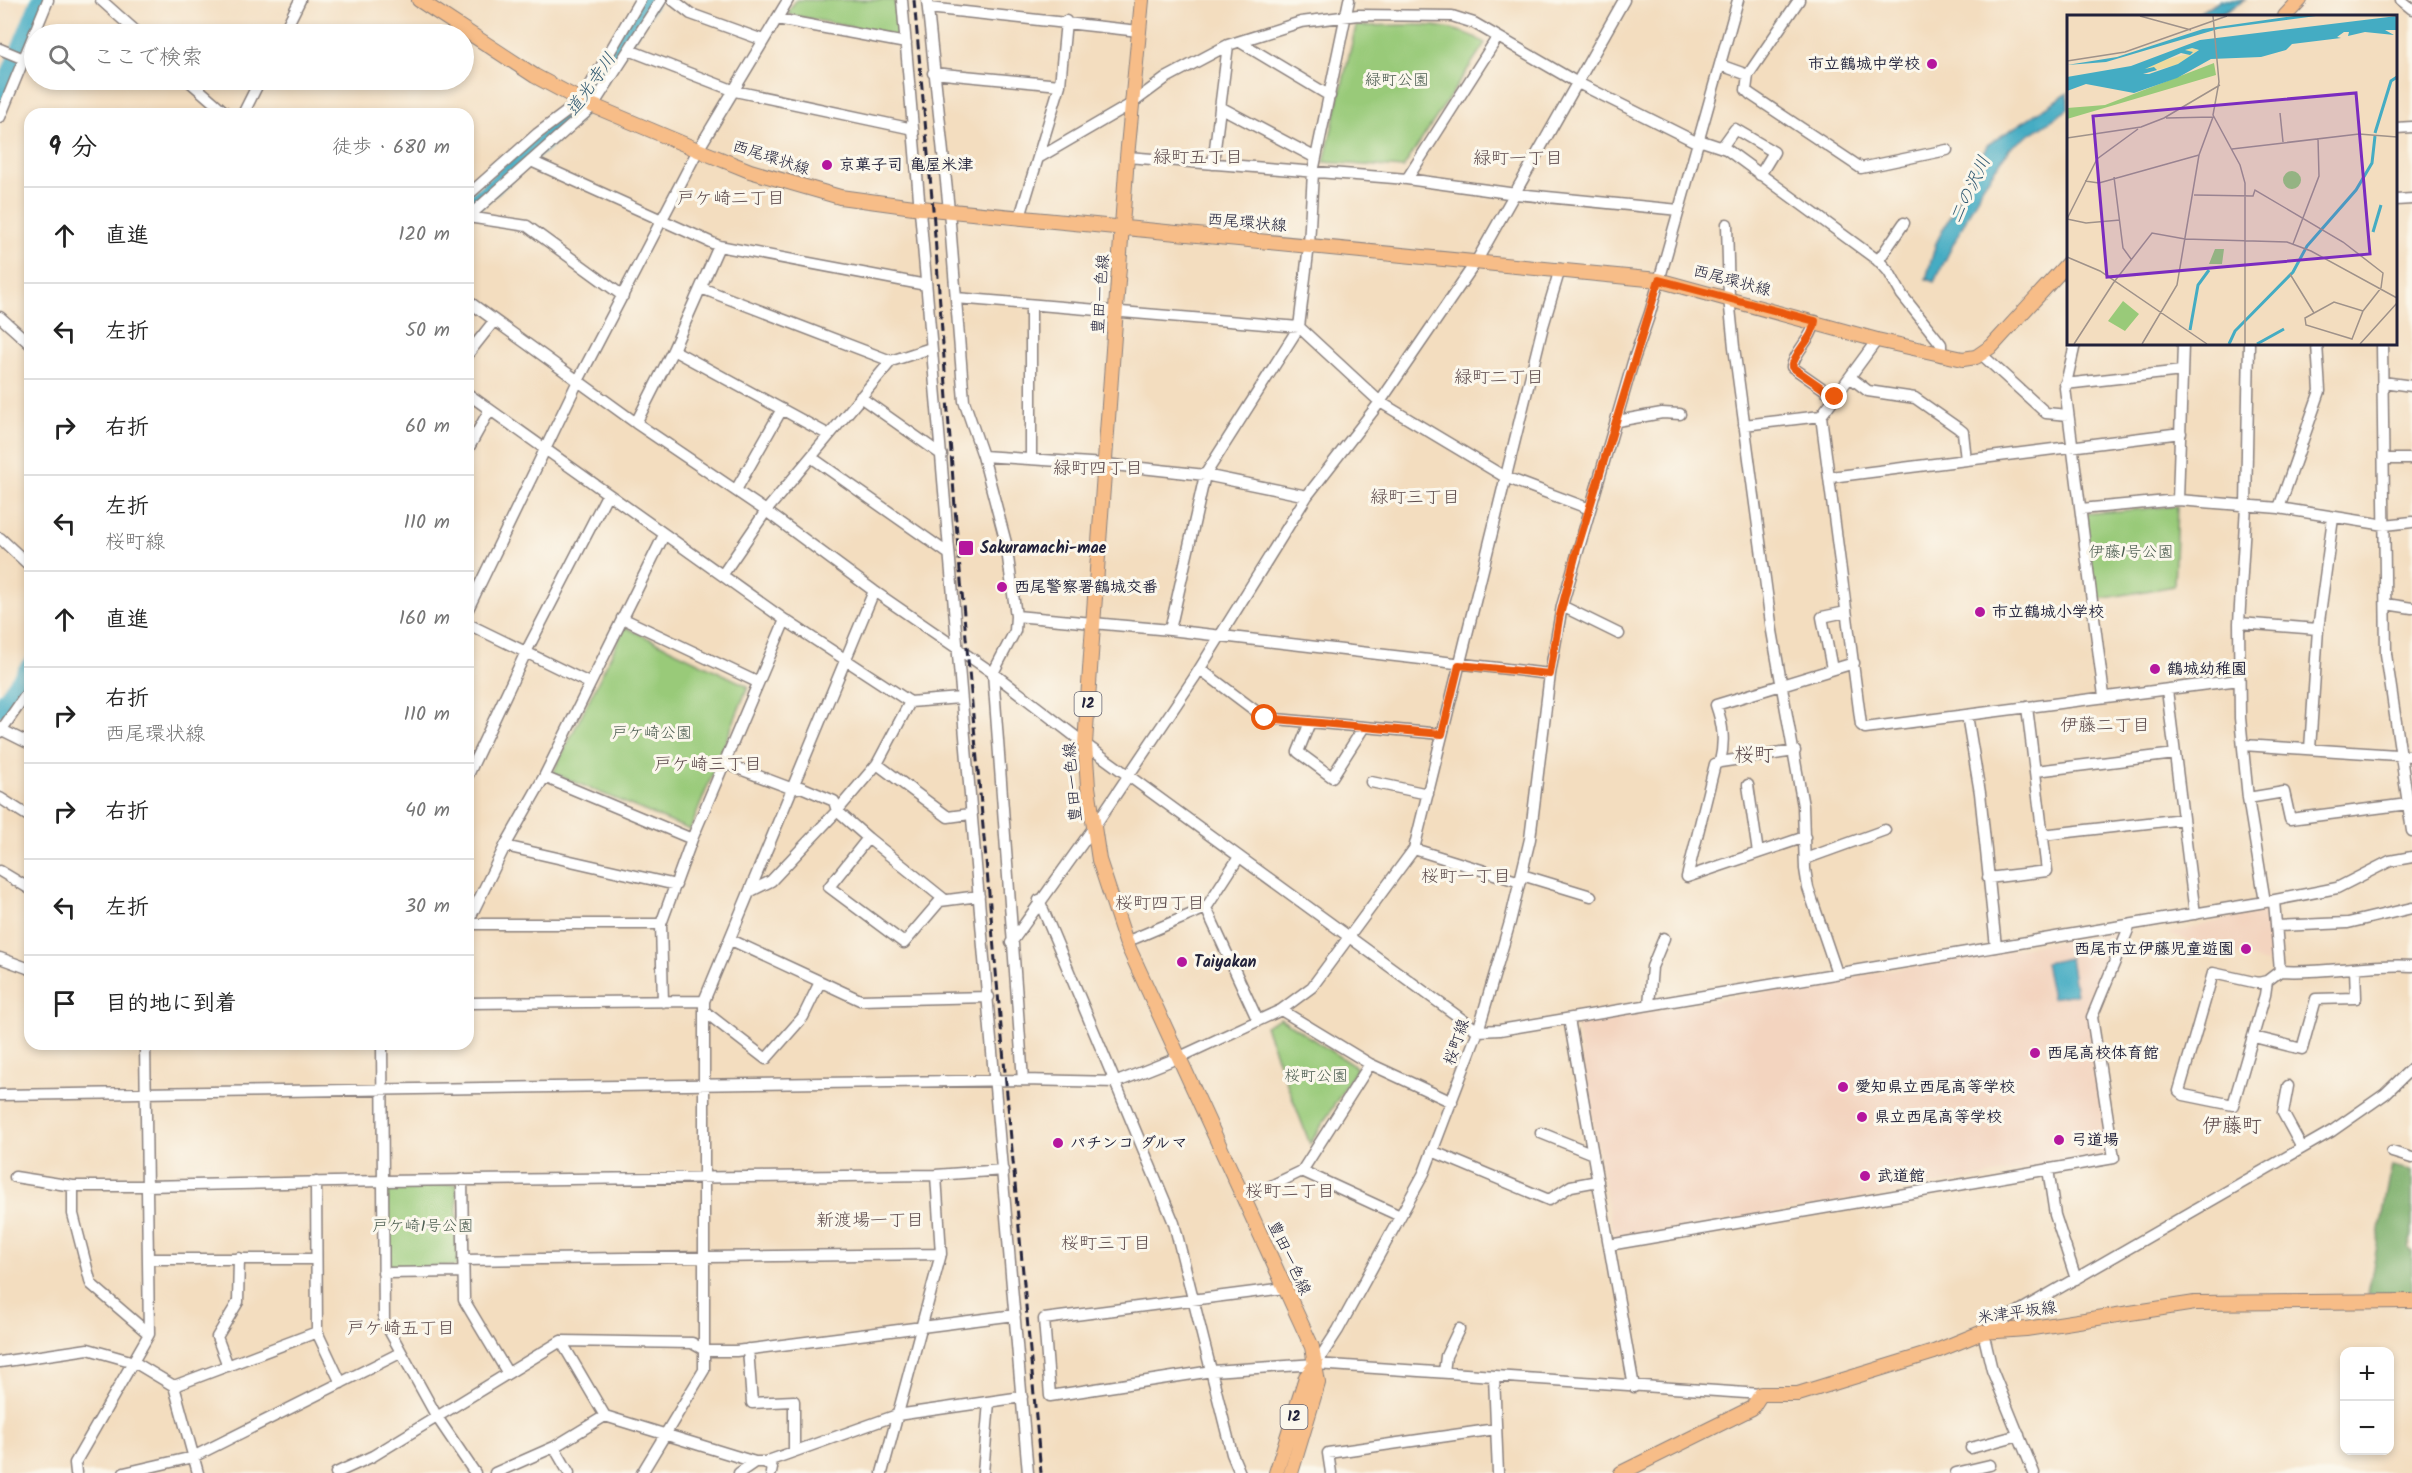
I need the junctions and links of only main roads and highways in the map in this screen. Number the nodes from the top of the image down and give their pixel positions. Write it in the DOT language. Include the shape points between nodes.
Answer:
graph roads {
  1 [pos="419,0"];
  2 [pos="1142,0"];
  3 [pos="2300,0"];
  4 [pos="2286,15"];
  5 [pos="456,24"];
  6 [pos="474,36"];
  7 [pos="1122,228"];
  8 [pos="2067,264"];
  9 [pos="2412,1301"];
  10 [pos="1316,1364"];
  11 [pos="1276,1473"];
  12 [pos="1291,1473"];
  13 [pos="1621,1473"];
  1 -- 5 [label="main road, 西尾環状線"];
  2 -- 7 [label="main road, 豊田一色線 / 12"];
  3 -- 4 [label="main road"];
  6 -- 7 [label="main road, 西尾環状線" via="587,104 750,171 840,196"];
  7 -- 8 [label="main road, 西尾環状線" via="1659,280 1877,340 1963,359 1992,346"];
  7 -- 10 [label="main road, 豊田一色線 / 12" via="1085,744 1099,860 1126,942"];
  9 -- 13 [label="main road, 米津平坂線" via="2195,1303 1983,1332 1934,1352 1798,1394 1761,1394 1752,1408"];
  10 -- 11 [label="main road, 12" via="1306,1377"];
  10 -- 12 [label="main road, 12" via="1318,1383"];
}
